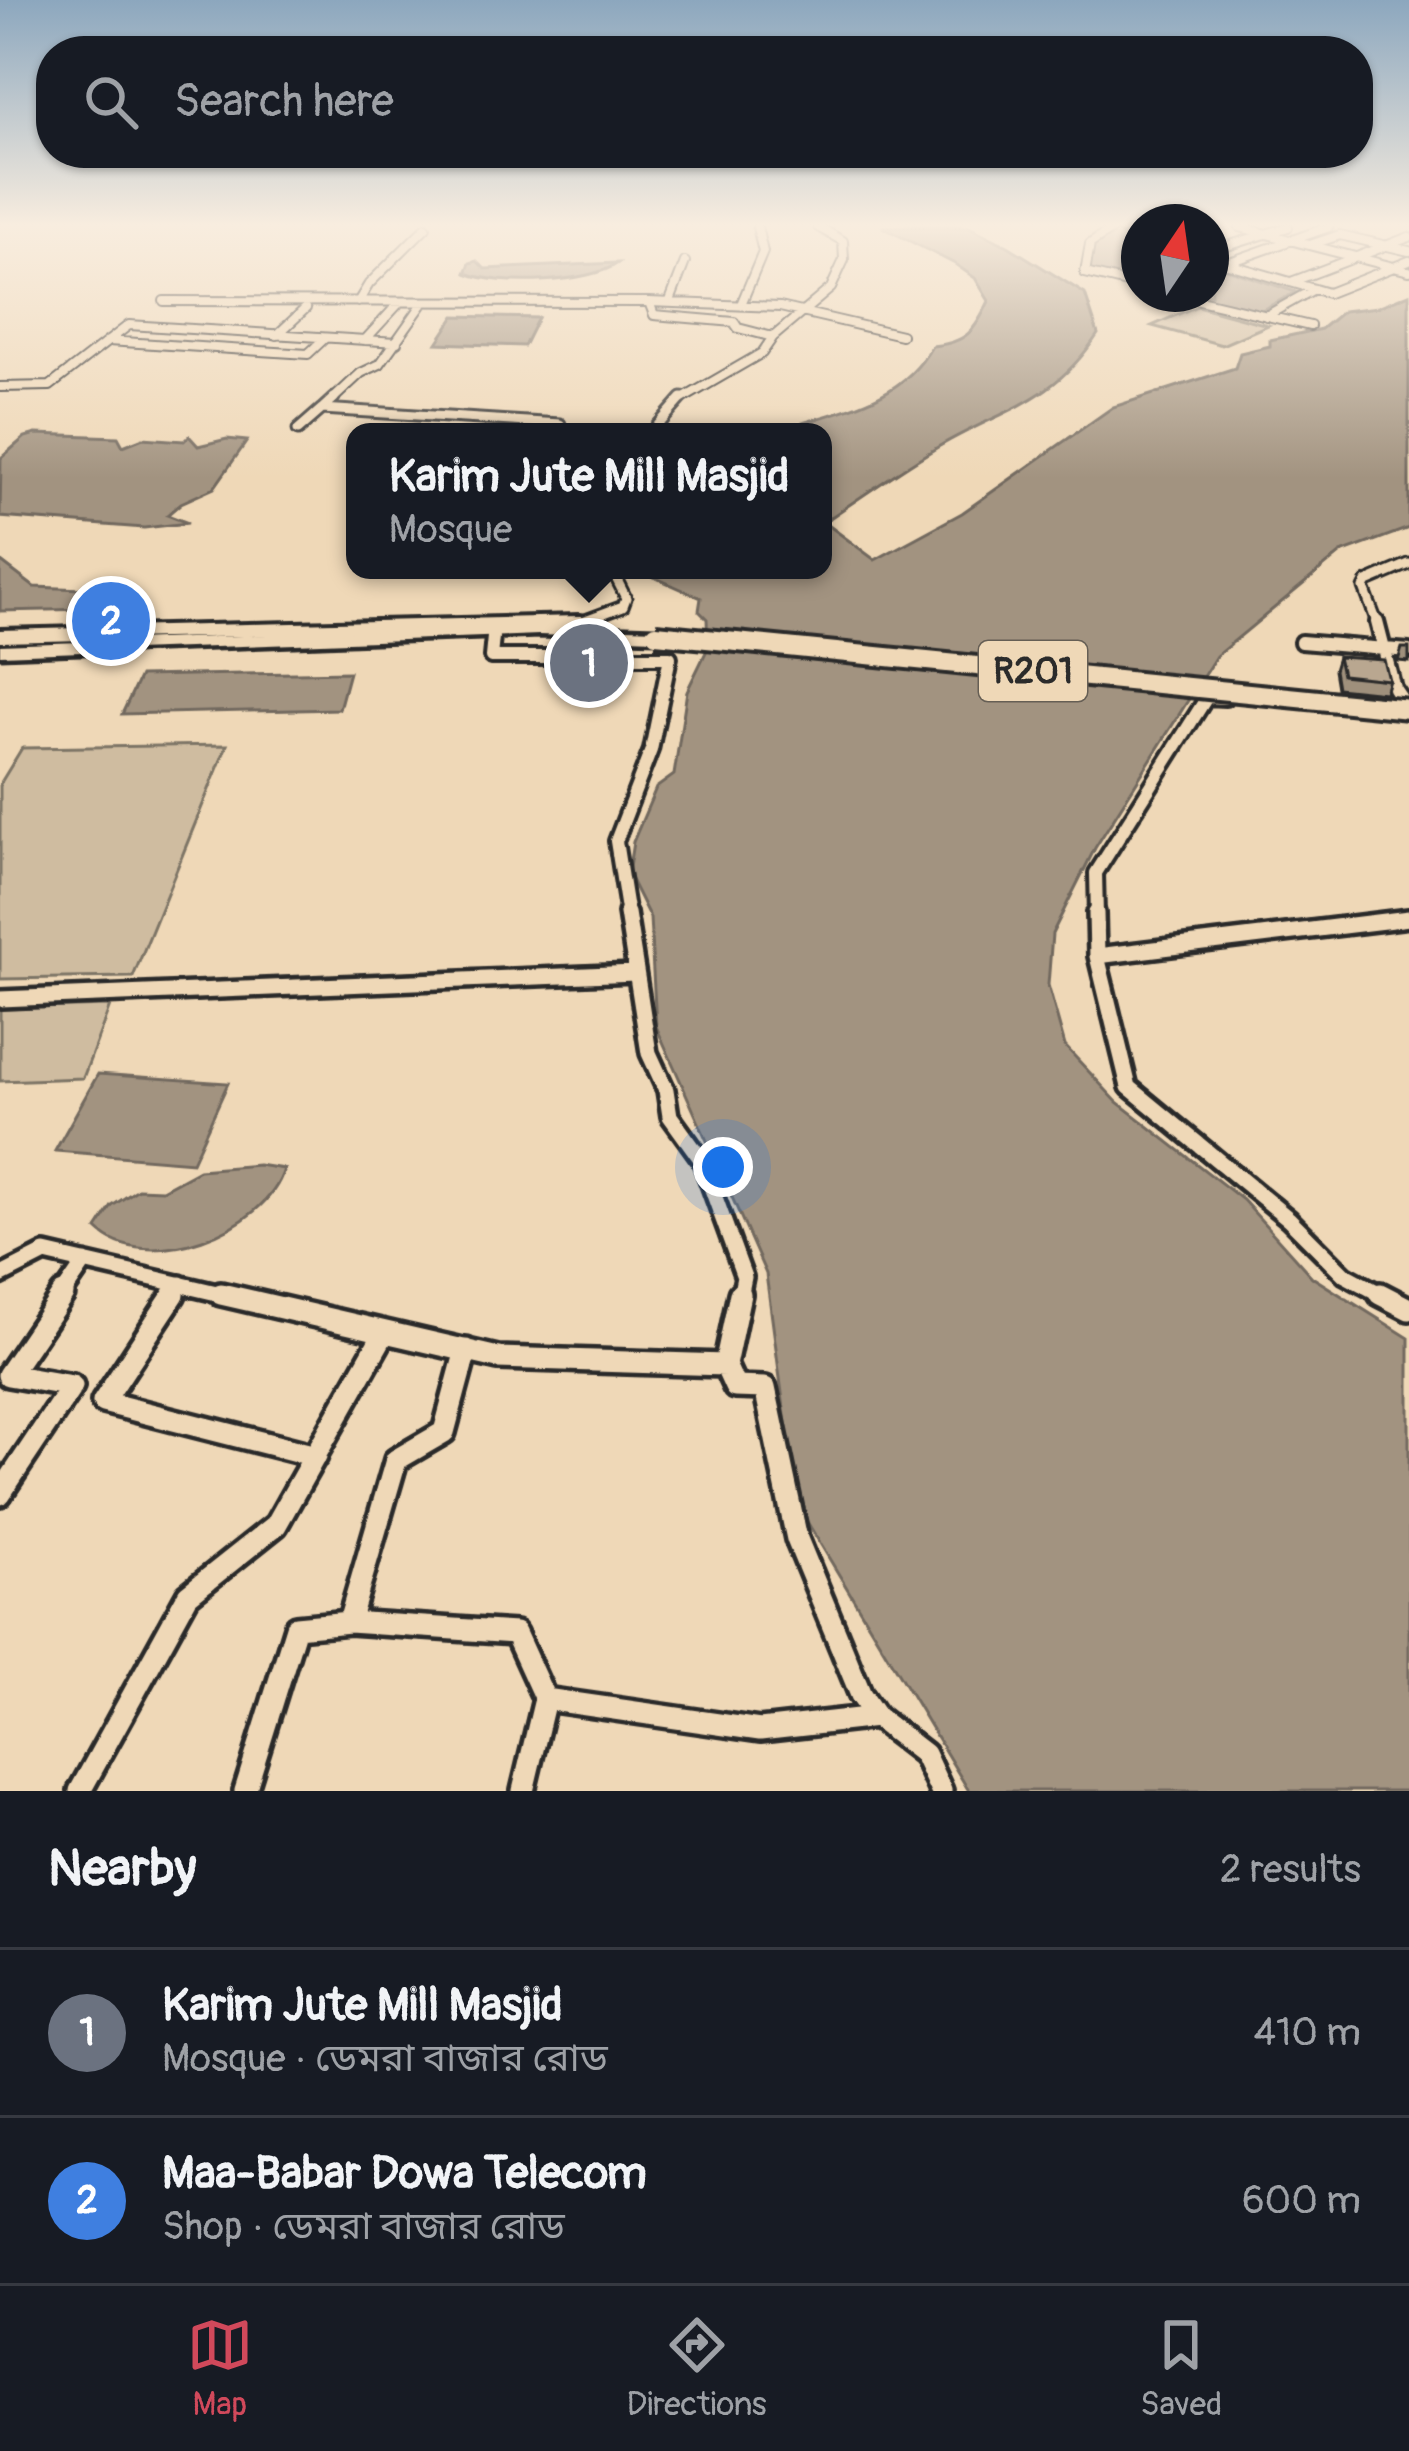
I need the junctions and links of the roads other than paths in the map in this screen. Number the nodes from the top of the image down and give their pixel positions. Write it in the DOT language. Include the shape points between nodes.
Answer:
graph roads {
  1 [pos="802,310"];
  2 [pos="303,311"];
  3 [pos="392,311"];
  4 [pos="418,311"];
  5 [pos="652,311"];
  6 [pos="804,311"];
  7 [pos="1243,311"];
  8 [pos="1276,311"];
  9 [pos="1266,316"];
  10 [pos="1310,326"];
  11 [pos="277,334"];
  12 [pos="901,335"];
  13 [pos="773,337"];
  14 [pos="325,338"];
  15 [pos="365,340"];
  16 [pos="108,341"];
  17 [pos="397,342"];
  18 [pos="0,387"];
  19 [pos="322,409"];
  20 [pos="544,423"];
  21 [pos="660,423"];
  22 [pos="298,430"];
  23 [pos="1409,564"];
  24 [pos="616,579"];
  25 [pos="0,636"];
  26 [pos="493,637"];
  27 [pos="1301,642"];
  28 [pos="1386,648"];
  29 [pos="0,649"];
  30 [pos="1409,651"];
  31 [pos="1407,707"];
  32 [pos="1409,918"];
  33 [pos="1097,956"];
  34 [pos="635,973"];
  35 [pos="0,999"];
  36 [pos="85,1262"];
  37 [pos="0,1276"];
  38 [pos="180,1284"];
  39 [pos="1409,1288"];
  40 [pos="1390,1297"];
  41 [pos="1409,1309"];
  42 [pos="383,1335"];
  43 [pos="466,1350"];
  44 [pos="725,1365"];
  45 [pos="316,1456"];
  46 [pos="0,1494"];
  47 [pos="349,1622"];
  48 [pos="545,1699"];
  49 [pos="876,1717"];
  50 [pos="80,1791"];
  51 [pos="245,1791"];
  52 [pos="523,1791"];
  53 [pos="941,1791"];
  1 -- 13 [label="street"];
  2 -- 11 [label="street"];
  3 -- 15 [label="street"];
  4 -- 17 [label="street"];
  5 -- 13 [label="street" via="734,322"];
  6 -- 12 [label="street"];
  7 -- 9 [label="street"];
  8 -- 9 [label="street"];
  9 -- 10 [label="street"];
  11 -- 14 [label="street"];
  11 -- 16 [label="street" via="129,326"];
  13 -- 21 [label="street" via="762,353 681,398"];
  14 -- 15 [label="street"];
  14 -- 16 [label="street" via="308,354"];
  15 -- 17 [label="street"];
  16 -- 18 [label="street" via="50,386"];
  17 -- 19 [label="street"];
  19 -- 20 [label="street"];
  19 -- 22 [label="street"];
  23 -- 28 [label="street" via="1364,588"];
  24 -- 25 [label="street" via="623,606 580,622"];
  26 -- 34 [label="street" via="491,657 670,657 651,750 616,842"];
  27 -- 28 [label="street"];
  28 -- 30 [label="street"];
  28 -- 31 [label="street" via="1388,673"];
  29 -- 31 [label="main road, R201, bridge" via="539,630 656,634"];
  31 -- 33 [label="street" via="1207,697 1096,873"];
  32 -- 33 [label="street"];
  33 -- 40 [label="street" via="1129,1087 1345,1275"];
  34 -- 35 [label="street"];
  34 -- 44 [label="street" via="670,1116 701,1160 744,1277"];
  36 -- 37 [label="street" via="45,1252"];
  36 -- 38 [label="street"];
  36 -- 46 [label="street" via="8,1375 72,1386"];
  38 -- 42 [label="street"];
  38 -- 45 [label="street" via="103,1402"];
  39 -- 40 [label="street"];
  40 -- 41 [label="street"];
  42 -- 43 [label="street"];
  42 -- 45 [label="street"];
  43 -- 44 [label="street" via="498,1358"];
  43 -- 47 [label="street" via="444,1432 396,1460"];
  44 -- 49 [label="street" via="735,1387 765,1388 797,1539"];
  45 -- 50 [label="street" via="276,1525 188,1595"];
  47 -- 48 [label="street" via="515,1633"];
  47 -- 51 [label="street" via="296,1627"];
  48 -- 49 [label="street" via="760,1730"];
  48 -- 52 [label="street"];
  49 -- 53 [label="street" via="924,1754"];
}
